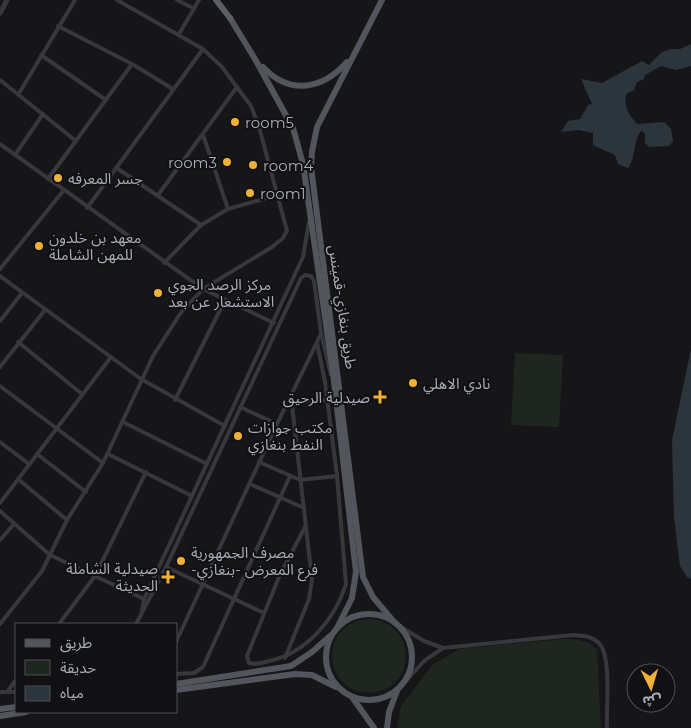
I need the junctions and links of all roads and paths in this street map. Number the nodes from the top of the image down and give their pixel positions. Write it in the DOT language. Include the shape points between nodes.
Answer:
graph roads {
  1 [pos="7,0"];
  2 [pos="75,0"];
  3 [pos="117,0"];
  4 [pos="177,0"];
  5 [pos="199,0"];
  6 [pos="216,0"];
  7 [pos="222,0"];
  8 [pos="381,1"];
  9 [pos="193,8"];
  10 [pos="0,13"];
  11 [pos="230,18"];
  12 [pos="58,26"];
  13 [pos="178,34"];
  14 [pos="203,49"];
  15 [pos="352,55"];
  16 [pos="41,56"];
  17 [pos="255,59"];
  18 [pos="132,64"];
  19 [pos="0,80"];
  20 [pos="237,87"];
  21 [pos="174,89"];
  22 [pos="18,95"];
  23 [pos="106,100"];
  24 [pos="43,114"];
  25 [pos="202,135"];
  26 [pos="76,141"];
  27 [pos="0,144"];
  28 [pos="15,155"];
  29 [pos="118,169"];
  30 [pos="48,179"];
  31 [pos="64,190"];
  32 [pos="277,195"];
  33 [pos="158,196"];
  34 [pos="87,208"];
  35 [pos="228,209"];
  36 [pos="311,210"];
  37 [pos="200,225"];
  38 [pos="164,263"];
  39 [pos="0,269"];
  40 [pos="0,276"];
  41 [pos="203,289"];
  42 [pos="22,293"];
  43 [pos="225,300"];
  44 [pos="45,310"];
  45 [pos="0,321"];
  46 [pos="273,322"];
  47 [pos="278,325"];
  48 [pos="321,333"];
  49 [pos="18,342"];
  50 [pos="317,343"];
  51 [pos="111,357"];
  52 [pos="0,367"];
  53 [pos="141,379"];
  54 [pos="335,385"];
  55 [pos="0,386"];
  56 [pos="82,394"];
  57 [pos="291,396"];
  58 [pos="175,400"];
  59 [pos="327,400"];
  60 [pos="291,403"];
  61 [pos="240,407"];
  62 [pos="123,422"];
  63 [pos="276,424"];
  64 [pos="225,426"];
  65 [pos="57,430"];
  66 [pos="0,442"];
  67 [pos="37,454"];
  68 [pos="108,454"];
  69 [pos="260,462"];
  70 [pos="103,463"];
  71 [pos="29,464"];
  72 [pos="207,464"];
  73 [pos="146,472"];
  74 [pos="290,476"];
  75 [pos="337,476"];
  76 [pos="18,479"];
  77 [pos="300,480"];
  78 [pos="250,484"];
  79 [pos="86,492"];
  80 [pos="192,496"];
  81 [pos="280,497"];
  82 [pos="0,503"];
  83 [pos="186,508"];
  84 [pos="304,508"];
  85 [pos="0,511"];
  86 [pos="192,511"];
  87 [pos="181,518"];
  88 [pos="67,520"];
  89 [pos="187,522"];
  90 [pos="14,524"];
  91 [pos="306,525"];
  92 [pos="0,540"];
  93 [pos="50,555"];
  94 [pos="166,567"];
  95 [pos="95,576"];
  96 [pos="204,585"];
  97 [pos="144,599"];
  98 [pos="234,600"];
  99 [pos="142,611"];
  100 [pos="264,613"];
  101 [pos="60,623"];
  102 [pos="136,623"];
  103 [pos="396,623"];
  104 [pos="0,624"];
  105 [pos="336,630"];
  106 [pos="178,638"];
  107 [pos="443,648"];
  108 [pos="285,658"];
  109 [pos="178,674"];
  110 [pos="15,681"];
  111 [pos="405,682"];
  112 [pos="178,684"];
  113 [pos="178,690"];
  114 [pos="398,690"];
  115 [pos="342,691"];
  116 [pos="0,692"];
  117 [pos="7,692"];
  118 [pos="15,692"];
  119 [pos="351,696"];
  120 [pos="15,707"];
  121 [pos="0,709"];
  122 [pos="20,713"];
  123 [pos="0,716"];
  124 [pos="374,728"];
  125 [pos="387,728"];
  126 [pos="607,728"];
  1 -- 10 [label="street"];
  2 -- 12 [label="street"];
  3 -- 13 [label="street"];
  4 -- 9 [label="street"];
  5 -- 9 [label="street"];
  6 -- 11 [label="highway"];
  7 -- 11 [label="highway"];
  8 -- 15 [label="main road, طريق بنغازي-قمينس"];
  9 -- 13 [label="street"];
  11 -- 17 [label="main road"];
  12 -- 16 [label="street"];
  12 -- 18 [label="street"];
  13 -- 14 [label="street"];
  14 -- 20 [label="street" via="215,58"];
  14 -- 21 [label="street"];
  15 -- 17 [label="main road" via="337,73 310,85 294,85 279,80"];
  15 -- 103 [label="main road, طريق بنغازي-قمينس" via="317,127 312,167 363,577 373,597"];
  16 -- 22 [label="street"];
  16 -- 23 [label="street"];
  17 -- 36 [label="main road" via="293,128"];
  18 -- 21 [label="street"];
  18 -- 23 [label="street"];
  19 -- 22 [label="street"];
  20 -- 25 [label="street"];
  20 -- 32 [label="street" via="254,113"];
  21 -- 29 [label="street"];
  22 -- 24 [label="street"];
  23 -- 26 [label="street"];
  24 -- 26 [label="street"];
  24 -- 28 [label="street"];
  25 -- 33 [label="street"];
  25 -- 35 [label="street"];
  26 -- 30 [label="street"];
  27 -- 28 [label="street"];
  28 -- 30 [label="street"];
  29 -- 33 [label="street"];
  29 -- 34 [label="street"];
  30 -- 31 [label="street"];
  31 -- 34 [label="street"];
  31 -- 39 [label="street"];
  32 -- 35 [label="street"];
  32 -- 41 [label="street" via="287,231 283,238 266,252"];
  33 -- 37 [label="street"];
  34 -- 38 [label="street"];
  35 -- 37 [label="street"];
  36 -- 46 [label="street" via="303,257"];
  36 -- 54 [label="main road"];
  37 -- 38 [label="street"];
  38 -- 41 [label="street"];
  40 -- 42 [label="street"];
  41 -- 43 [label="street"];
  41 -- 53 [label="street" via="180,314"];
  42 -- 44 [label="street"];
  42 -- 45 [label="street"];
  43 -- 46 [label="street"];
  43 -- 58 [label="street"];
  44 -- 49 [label="street"];
  44 -- 51 [label="street"];
  46 -- 47 [label="street"];
  46 -- 64 [label="street"];
  47 -- 48 [label="street" via="302,277 309,275 314,281"];
  47 -- 61 [label="street"];
  48 -- 50 [label="street"];
  48 -- 54 [label="street"];
  49 -- 52 [label="street"];
  49 -- 56 [label="street"];
  50 -- 57 [label="street"];
  50 -- 59 [label="street"];
  51 -- 53 [label="street"];
  51 -- 56 [label="street"];
  53 -- 58 [label="street"];
  53 -- 62 [label="street"];
  54 -- 105 [label="main road" via="356,581 352,598"];
  55 -- 65 [label="street"];
  56 -- 65 [label="street"];
  57 -- 60 [label="street"];
  57 -- 63 [label="street"];
  58 -- 64 [label="street"];
  59 -- 60 [label="street"];
  59 -- 75 [label="street"];
  60 -- 77 [label="street"];
  61 -- 63 [label="street"];
  61 -- 86 [label="street"];
  62 -- 68 [label="street"];
  62 -- 72 [label="street"];
  63 -- 69 [label="street"];
  64 -- 72 [label="street"];
  65 -- 67 [label="street"];
  65 -- 70 [label="street"];
  66 -- 71 [label="street"];
  67 -- 71 [label="street"];
  67 -- 79 [label="street"];
  68 -- 70 [label="street"];
  68 -- 73 [label="street"];
  69 -- 74 [label="street"];
  69 -- 78 [label="street"];
  70 -- 79 [label="street"];
  71 -- 76 [label="street"];
  72 -- 80 [label="street"];
  73 -- 80 [label="street"];
  73 -- 95 [label="street"];
  74 -- 77 [label="street"];
  74 -- 81 [label="street"];
  75 -- 77 [label="street"];
  75 -- 108 [label="street" via="346,584 336,606 312,638 303,648"];
  76 -- 82 [label="street"];
  76 -- 88 [label="street"];
  77 -- 84 [label="street"];
  78 -- 81 [label="street"];
  78 -- 96 [label="street"];
  79 -- 88 [label="street"];
  80 -- 83 [label="street"];
  81 -- 84 [label="street"];
  81 -- 98 [label="street"];
  83 -- 86 [label="street"];
  83 -- 87 [label="street"];
  84 -- 91 [label="street"];
  85 -- 90 [label="street"];
  86 -- 89 [label="street"];
  87 -- 89 [label="street"];
  87 -- 97 [label="street"];
  88 -- 93 [label="street"];
  89 -- 94 [label="street"];
  90 -- 92 [label="street"];
  90 -- 93 [label="street"];
  91 -- 100 [label="street"];
  91 -- 108 [label="street" via="311,589"];
  93 -- 95 [label="street"];
  93 -- 104 [label="street"];
  94 -- 96 [label="street"];
  94 -- 99 [label="street"];
  95 -- 97 [label="street"];
  95 -- 101 [label="street"];
  96 -- 98 [label="street"];
  96 -- 106 [label="street"];
  97 -- 99 [label="street"];
  98 -- 100 [label="street"];
  98 -- 109 [label="street" via="203,667"];
  99 -- 102 [label="street"];
  100 -- 108 [label="street" via="247,661 253,664"];
  103 -- 105 [label="main road" via="375,614 364,614"];
  103 -- 107 [label="street" via="424,641"];
  103 -- 111 [label="main road" via="409,639 412,650 412,666"];
  105 -- 112 [label="main road" via="291,666"];
  105 -- 115 [label="main road" via="326,658 330,676"];
  107 -- 111 [label="street" via="424,661"];
  107 -- 126 [label="street" via="573,635 592,638 600,644 605,658"];
  110 -- 117 [label="street"];
  111 -- 114 [label="main road"];
  113 -- 115 [label="main road" via="295,674 312,675"];
  114 -- 119 [label="main road" via="370,701"];
  114 -- 125 [label="main road" via="388,712"];
  115 -- 119 [label="main road"];
  116 -- 117 [label="street"];
  117 -- 118 [label="street"];
  119 -- 124 [label="main road"];
  120 -- 121 [label="main road"];
  122 -- 123 [label="main road"];
}
